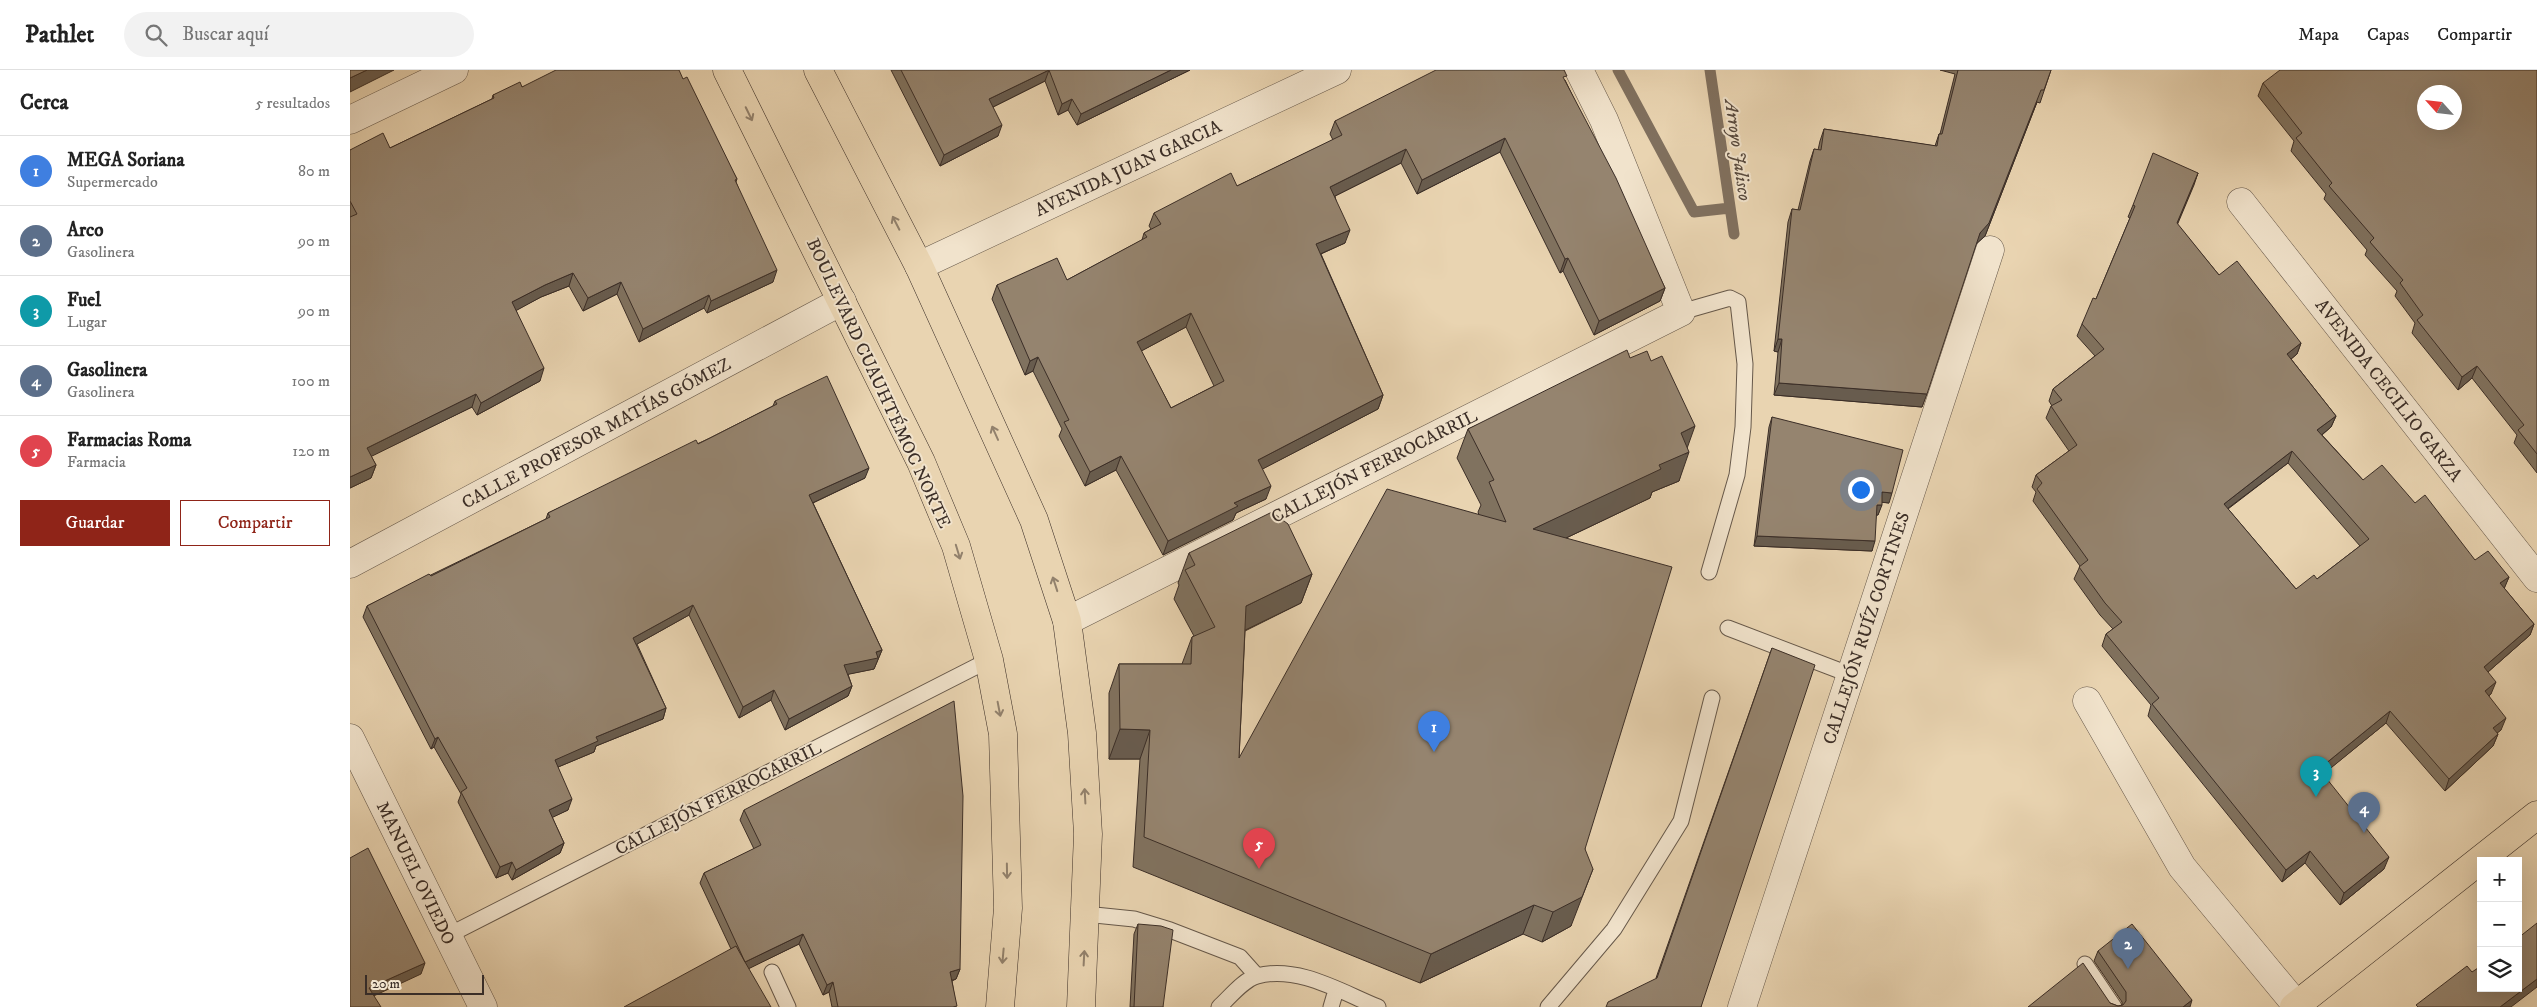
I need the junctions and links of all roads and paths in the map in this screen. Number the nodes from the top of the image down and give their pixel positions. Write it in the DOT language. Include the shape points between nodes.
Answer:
graph roads {
  1 [pos="454,70"];
  2 [pos="727,70"];
  3 [pos="818,70"];
  4 [pos="1337,70"];
  5 [pos="1579,70"];
  6 [pos="350,120"];
  7 [pos="2241,202"];
  8 [pos="1990,250"];
  9 [pos="919,266"];
  10 [pos="842,301"];
  11 [pos="1681,312"];
  12 [pos="350,564"];
  13 [pos="1709,572"];
  14 [pos="2537,578"];
  15 [pos="1067,621"];
  16 [pos="1728,628"];
  17 [pos="989,660"];
  18 [pos="1851,675"];
  19 [pos="1712,698"];
  20 [pos="2087,701"];
  21 [pos="350,738"];
  22 [pos="2537,815"];
  23 [pos="1085,914"];
  24 [pos="446,936"];
  25 [pos="2085,964"];
  26 [pos="772,972"];
  27 [pos="1257,976"];
  28 [pos="1336,990"];
  29 [pos="2296,1006"];
  30 [pos="483,1007"];
  31 [pos="788,1007"];
  32 [pos="1000,1007"];
  33 [pos="1081,1007"];
  34 [pos="1219,1007"];
  35 [pos="1331,1007"];
  36 [pos="1378,1007"];
  37 [pos="1548,1007"];
  38 [pos="1742,1007"];
  39 [pos="2114,1007"];
  1 -- 6 [label="street"];
  2 -- 10 [label="main road, BOULEVARD CUAUHTÉMOC NORTE, one-way"];
  9 -- 3 [label="main road, one-way"];
  4 -- 9 [label="street, AVENIDA JUAN GARCIA"];
  5 -- 11 [label="street" via="1604,120"];
  7 -- 14 [label="street, AVENIDA CECILIO GARZA"];
  8 -- 18 [label="street, CALLEJÓN RUÍZ CORTINES"];
  15 -- 9 [label="main road, one-way" via="1034,520"];
  10 -- 12 [label="street, CALLE PROFESOR MATÍAS GÓMEZ"];
  10 -- 17 [label="main road, BOULEVARD CUAUHTÉMOC NORTE, one-way" via="921,462 956,546"];
  11 -- 13 [label="lane" via="1730,298 1738,302 1745,364 1743,427 1737,475"];
  11 -- 15 [label="street, CALLEJÓN FERROCARRIL"];
  23 -- 15 [label="main road, one-way" via="1088,834 1082,733"];
  16 -- 18 [label="lane"];
  17 -- 24 [label="lane, CALLEJÓN FERROCARRIL"];
  17 -- 32 [label="main road, BOULEVARD CUAUHTÉMOC NORTE, one-way" via="1003,734 1006,821 1008,908"];
  18 -- 38 [label="street, CALLEJÓN RUÍZ CORTINES"];
  19 -- 37 [label="lane" via="1681,821 1614,929"];
  20 -- 29 [label="street" via="2182,866"];
  21 -- 24 [label="street, MANUEL OVIEDO"];
  22 -- 29 [label="main road"];
  23 -- 27 [label="lane" via="1134,919 1170,930 1240,957"];
  33 -- 23 [label="main road, one-way"];
  24 -- 30 [label="street, MANUEL OVIEDO"];
  25 -- 39 [label="lane"];
  26 -- 31 [label="lane"];
  27 -- 28 [label="lane" via="1298,974"];
  27 -- 34 [label="lane" via="1246,981"];
  28 -- 35 [label="lane"];
  28 -- 36 [label="lane"];
}
